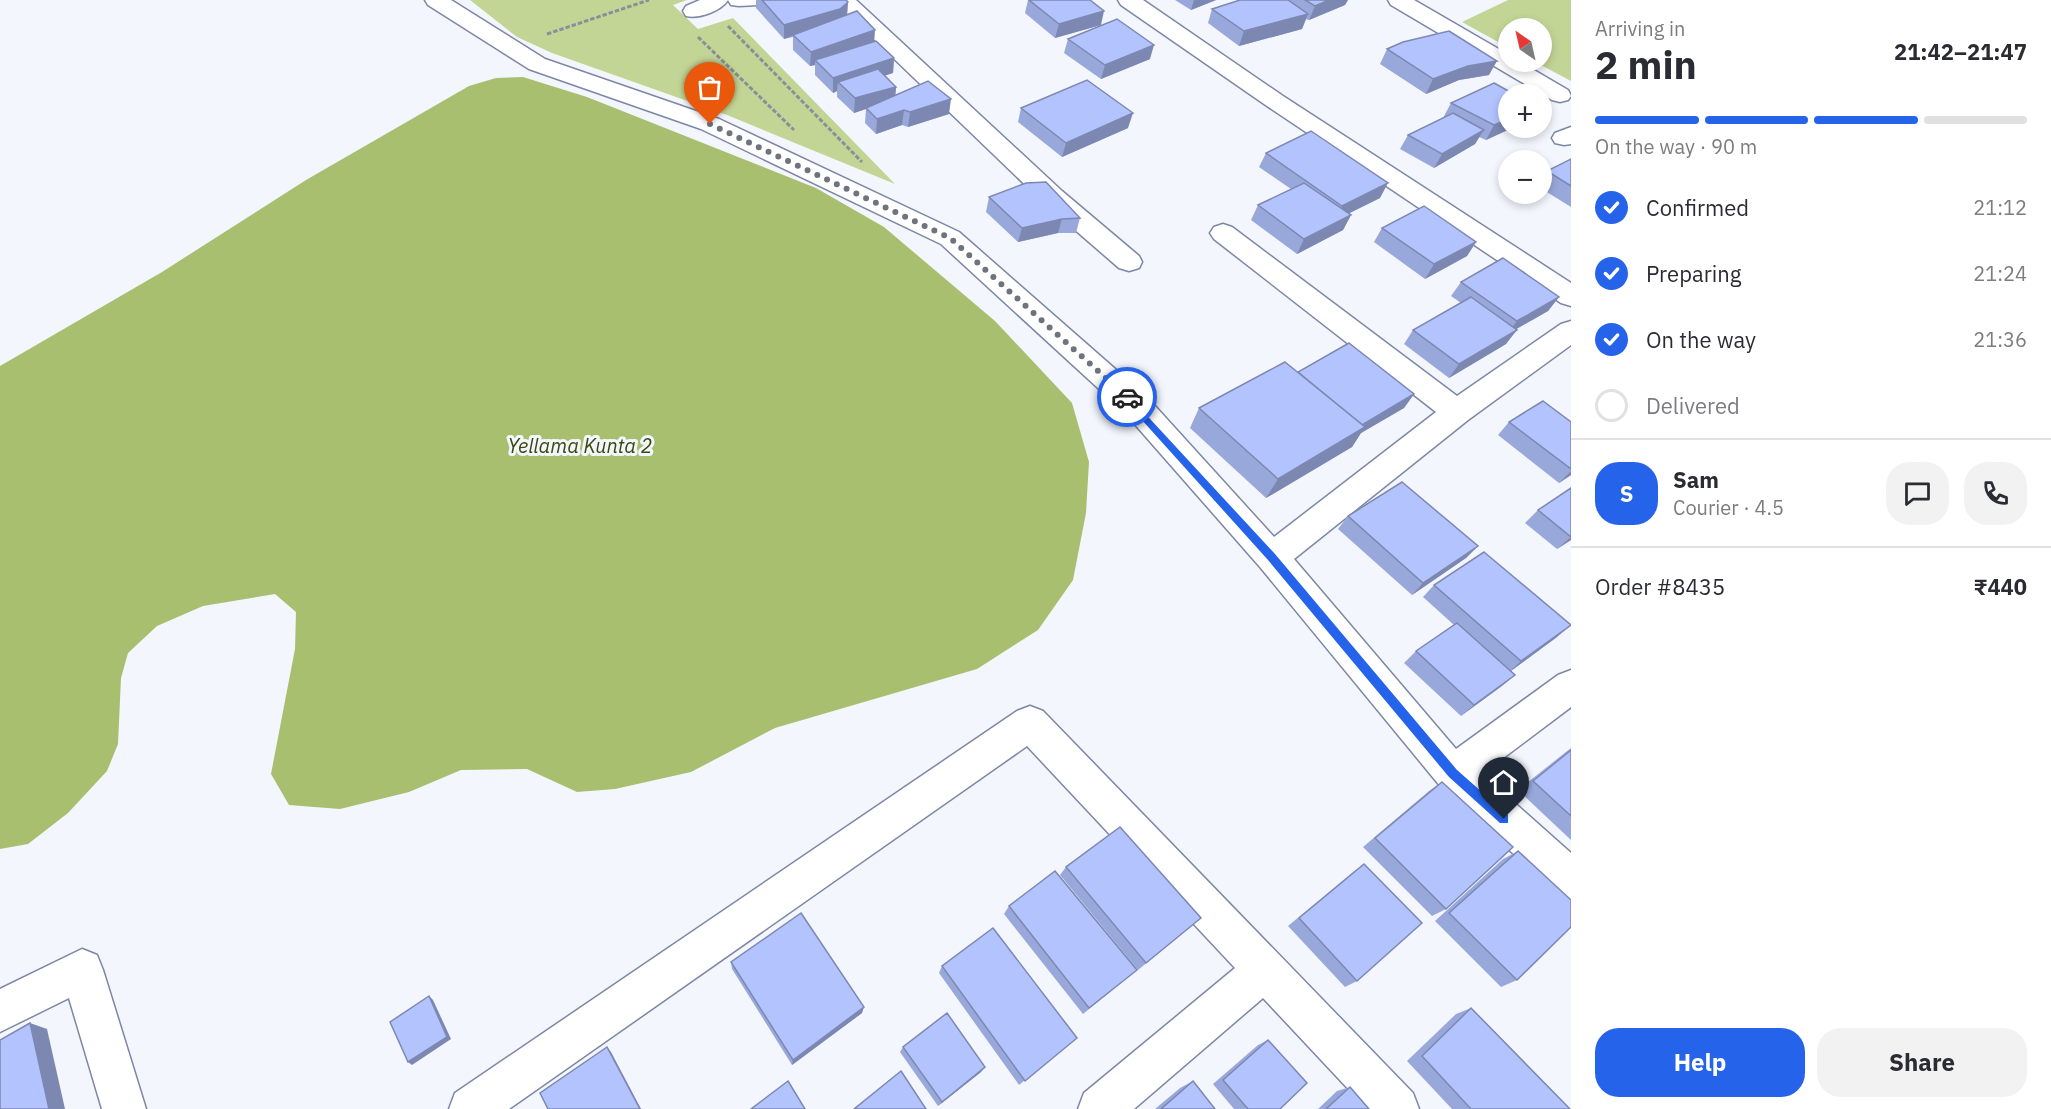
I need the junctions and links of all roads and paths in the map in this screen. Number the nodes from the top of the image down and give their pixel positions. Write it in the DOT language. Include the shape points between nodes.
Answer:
graph roads {
  1 [pos="436,0"];
  2 [pos="649,0"];
  3 [pos="739,0"];
  4 [pos="750,0"];
  5 [pos="844,0"];
  6 [pos="1129,0"];
  7 [pos="1399,0"];
  8 [pos="707,6"];
  9 [pos="694,34"];
  10 [pos="557,40"];
  11 [pos="1560,95"];
  12 [pos="1571,134"];
  13 [pos="801,137"];
  14 [pos="1571,142"];
  15 [pos="858,164"];
  16 [pos="1223,233"];
  17 [pos="1129,262"];
  18 [pos="1571,296"];
  19 [pos="1571,332"];
  20 [pos="1457,412"];
  21 [pos="1272,557"];
  22 [pos="1571,686"];
  23 [pos="1453,773"];
  24 [pos="1571,880"];
  25 [pos="1264,970"];
  26 [pos="0,1011"];
  27 [pos="124,1109"];
  28 [pos="471,1109"];
  29 [pos="1100,1109"];
  30 [pos="1397,1109"];
  1 -- 21 [label="street" via="537,64 710,124 950,238 1135,404"];
  2 -- 10 [label="path" via="547,34"];
  3 -- 4 [label="street"];
  5 -- 17 [label="street" via="1053,197"];
  6 -- 18 [label="street"];
  7 -- 11 [label="street"];
  8 -- 15 [label="path" via="868,168"];
  9 -- 13 [label="path"];
  12 -- 14 [label="street" via="1564,138"];
  16 -- 20 [label="street"];
  19 -- 20 [label="street"];
  20 -- 21 [label="street"];
  21 -- 23 [label="street"];
  22 -- 23 [label="street"];
  23 -- 24 [label="street"];
  25 -- 28 [label="street" via="1030,723"];
  25 -- 29 [label="street"];
  25 -- 30 [label="street"];
  26 -- 27 [label="street" via="82,970"];
}
